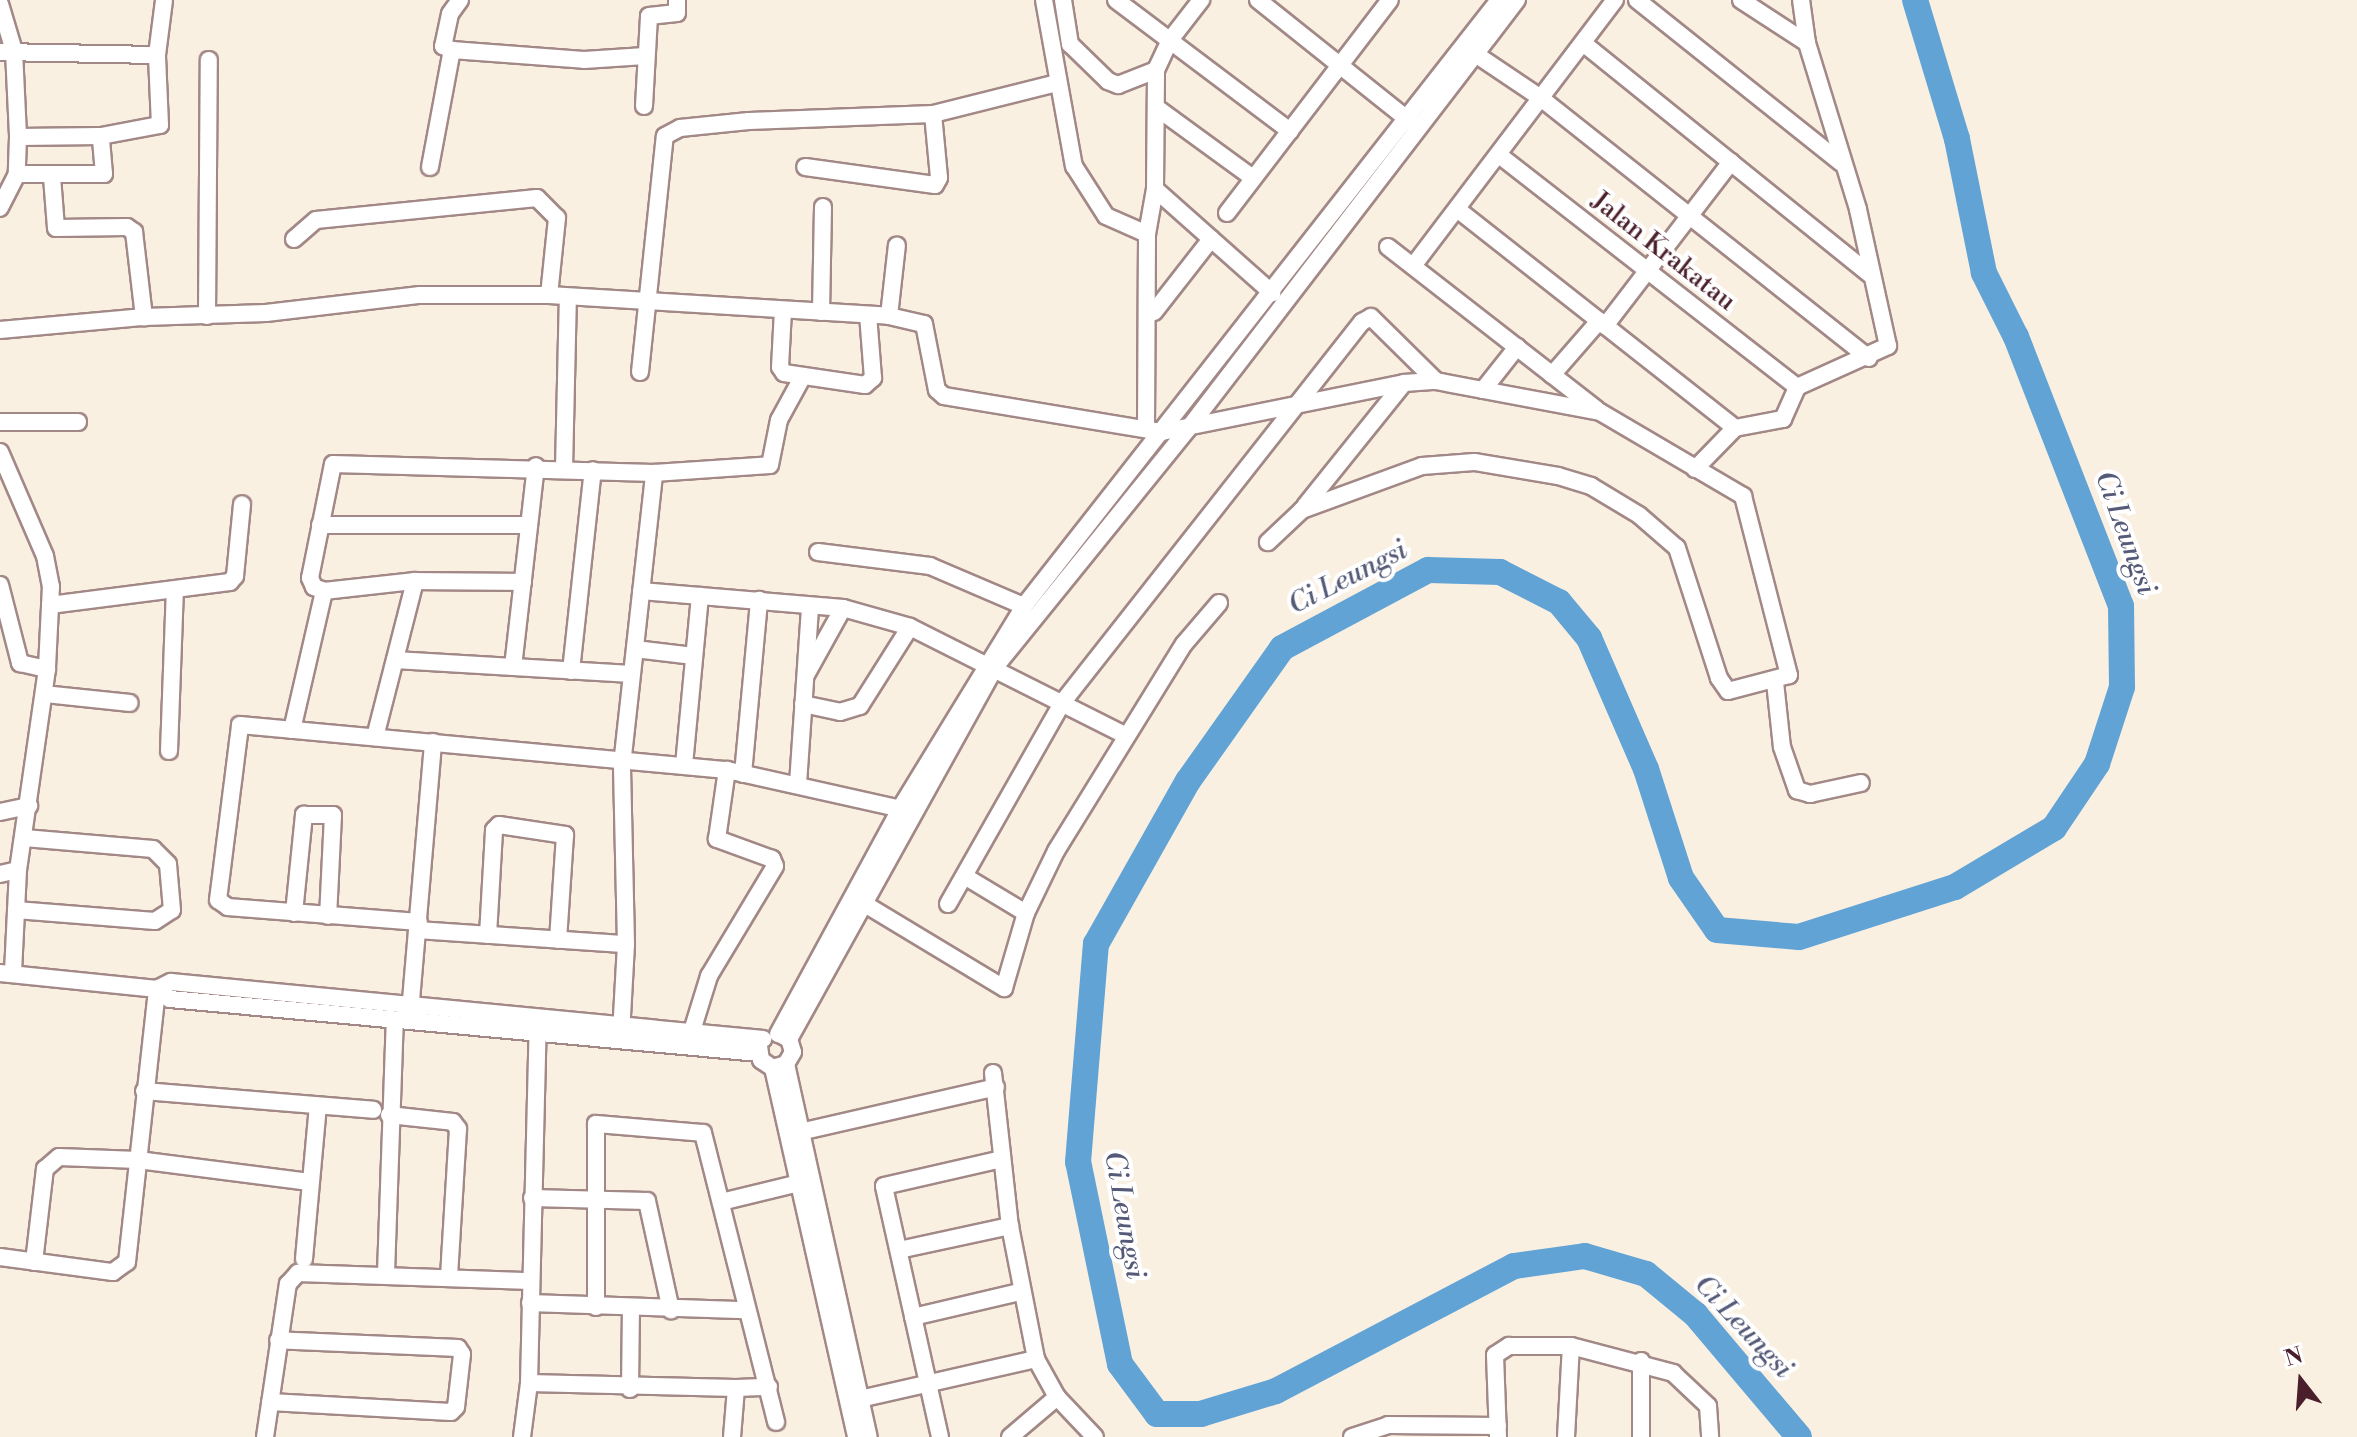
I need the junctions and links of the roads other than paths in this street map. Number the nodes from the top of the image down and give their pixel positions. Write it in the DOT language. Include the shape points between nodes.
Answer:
graph roads {
  1 [pos="164,0"];
  2 [pos="460,0"];
  3 [pos="677,0"];
  4 [pos="1044,0"];
  5 [pos="1063,0"];
  6 [pos="1116,0"];
  7 [pos="1201,0"];
  8 [pos="1258,0"];
  9 [pos="1499,0"];
  10 [pos="1517,0"];
  11 [pos="1615,0"];
  12 [pos="1637,0"];
  13 [pos="1741,0"];
  14 [pos="1801,0"];
  15 [pos="1384,2"];
  16 [pos="0,4"];
  17 [pos="1170,40"];
  18 [pos="1583,43"];
  19 [pos="1807,43"];
  20 [pos="452,50"];
  21 [pos="7,52"];
  22 [pos="1471,52"];
  23 [pos="157,55"];
  24 [pos="645,56"];
  25 [pos="209,60"];
  26 [pos="1341,66"];
  27 [pos="1156,70"];
  28 [pos="1057,83"];
  29 [pos="1542,99"];
  30 [pos="644,106"];
  31 [pos="1157,108"];
  32 [pos="933,114"];
  33 [pos="1414,125"];
  34 [pos="1290,131"];
  35 [pos="101,136"];
  36 [pos="18,137"];
  37 [pos="1499,155"];
  38 [pos="1731,162"];
  39 [pos="1841,163"];
  40 [pos="430,167"];
  41 [pos="805,167"];
  42 [pos="17,174"];
  43 [pos="52,177"];
  44 [pos="1253,178"];
  45 [pos="1155,189"];
  46 [pos="823,207"];
  47 [pos="0,208"];
  48 [pos="1457,209"];
  49 [pos="1227,213"];
  50 [pos="1689,215"];
  51 [pos="1147,234"];
  52 [pos="294,239"];
  53 [pos="1211,239"];
  54 [pos="897,245"];
  55 [pos="1388,247"];
  56 [pos="1413,266"];
  57 [pos="1650,273"];
  58 [pos="1869,274"];
  59 [pos="1272,293"];
  60 [pos="549,295"];
  61 [pos="568,297"];
  62 [pos="648,302"];
  63 [pos="783,310"];
  64 [pos="821,312"];
  65 [pos="1154,312"];
  66 [pos="868,315"];
  67 [pos="207,316"];
  68 [pos="889,316"];
  69 [pos="144,317"];
  70 [pos="1602,324"];
  71 [pos="0,330"];
  72 [pos="1517,347"];
  73 [pos="1869,358"];
  74 [pos="640,372"];
  75 [pos="1552,375"];
  76 [pos="803,376"];
  77 [pos="1436,381"];
  78 [pos="1404,383"];
  79 [pos="1797,387"];
  80 [pos="1483,390"];
  81 [pos="1302,403"];
  82 [pos="1600,412"];
  83 [pos="0,422"];
  84 [pos="78,422"];
  85 [pos="1735,428"];
  86 [pos="1154,430"];
  87 [pos="1187,430"];
  88 [pos="0,452"];
  89 [pos="536,466"];
  90 [pos="564,469"];
  91 [pos="1695,469"];
  92 [pos="593,470"];
  93 [pos="654,473"];
  94 [pos="7,484"];
  95 [pos="242,504"];
  96 [pos="1302,510"];
  97 [pos="320,525"];
  98 [pos="529,525"];
  99 [pos="1268,542"];
  100 [pos="818,552"];
  101 [pos="415,581"];
  102 [pos="523,582"];
  103 [pos="0,585"];
  104 [pos="175,591"];
  105 [pos="324,591"];
  106 [pos="641,591"];
  107 [pos="700,596"];
  108 [pos="759,600"];
  109 [pos="1219,603"];
  110 [pos="50,605"];
  111 [pos="1024,606"];
  112 [pos="810,608"];
  113 [pos="843,608"];
  114 [pos="910,627"];
  115 [pos="635,649"];
  116 [pos="694,656"];
  117 [pos="395,660"];
  118 [pos="991,664"];
  119 [pos="513,667"];
  120 [pos="47,669"];
  121 [pos="571,671"];
  122 [pos="632,674"];
  123 [pos="806,675"];
  124 [pos="1775,682"];
  125 [pos="44,694"];
  126 [pos="130,703"];
  127 [pos="1062,703"];
  128 [pos="803,704"];
  129 [pos="292,730"];
  130 [pos="1125,735"];
  131 [pos="375,737"];
  132 [pos="433,742"];
  133 [pos="169,751"];
  134 [pos="622,765"];
  135 [pos="684,765"];
  136 [pos="735,772"];
  137 [pos="1861,783"];
  138 [pos="798,784"];
  139 [pos="29,806"];
  140 [pos="907,810"];
  141 [pos="0,812"];
  142 [pos="24,838"];
  143 [pos="18,870"];
  144 [pos="0,874"];
  145 [pos="966,877"];
  146 [pos="863,903"];
  147 [pos="948,904"];
  148 [pos="16,910"];
  149 [pos="294,913"];
  150 [pos="1026,913"];
  151 [pos="328,916"];
  152 [pos="418,926"];
  153 [pos="488,935"];
  154 [pos="558,940"];
  155 [pos="626,944"];
  156 [pos="7,974"];
  157 [pos="157,989"];
  158 [pos="412,1004"];
  159 [pos="402,1021"];
  160 [pos="538,1024"];
  161 [pos="692,1031"];
  162 [pos="621,1032"];
  163 [pos="772,1041"];
  164 [pos="780,1066"];
  165 [pos="144,1091"];
  166 [pos="318,1106"];
  167 [pos="381,1112"];
  168 [pos="800,1132"];
  169 [pos="1002,1159"];
  170 [pos="138,1160"];
  171 [pos="310,1182"];
  172 [pos="806,1182"];
  173 [pos="532,1198"];
  174 [pos="596,1200"];
  175 [pos="721,1202"];
  176 [pos="1010,1226"];
  177 [pos="899,1250"];
  178 [pos="0,1257"];
  179 [pos="304,1259"];
  180 [pos="34,1262"];
  181 [pos="386,1273"];
  182 [pos="449,1275"];
  183 [pos="530,1281"];
  184 [pos="1020,1292"];
  185 [pos="530,1303"];
  186 [pos="596,1307"];
  187 [pos="631,1309"];
  188 [pos="671,1310"];
  189 [pos="745,1310"];
  190 [pos="913,1317"];
  191 [pos="278,1340"];
  192 [pos="1571,1346"];
  193 [pos="1036,1359"];
  194 [pos="1641,1361"];
  195 [pos="529,1383"];
  196 [pos="927,1384"];
  197 [pos="769,1387"];
  198 [pos="736,1388"];
  199 [pos="630,1389"];
  200 [pos="1057,1397"];
  201 [pos="855,1400"];
  202 [pos="270,1402"];
  203 [pos="776,1422"];
  204 [pos="1498,1432"];
  205 [pos="265,1437"];
  206 [pos="522,1437"];
  207 [pos="732,1437"];
  208 [pos="856,1437"];
  209 [pos="869,1437"];
  210 [pos="940,1437"];
  211 [pos="1010,1437"];
  212 [pos="1095,1437"];
  213 [pos="1352,1437"];
  214 [pos="1566,1437"];
  215 [pos="1641,1437"];
  216 [pos="1710,1437"];
  1 -- 23 [label="street"];
  2 -- 20 [label="street" via="450,14 443,46"];
  3 -- 24 [label="street" via="677,13 649,16"];
  4 -- 28 [label="street"];
  5 -- 27 [label="street" via="1070,44 1108,81 1118,85"];
  6 -- 17 [label="street"];
  7 -- 17 [label="street"];
  8 -- 26 [label="street"];
  9 -- 22 [label="street"];
  10 -- 22 [label="street"];
  11 -- 18 [label="street"];
  12 -- 39 [label="street"];
  13 -- 19 [label="street"];
  14 -- 19 [label="street"];
  15 -- 26 [label="street"];
  16 -- 21 [label="street"];
  17 -- 27 [label="street"];
  17 -- 34 [label="street"];
  18 -- 29 [label="street"];
  18 -- 38 [label="street"];
  19 -- 39 [label="street"];
  20 -- 24 [label="street" via="584,60"];
  20 -- 40 [label="street"];
  21 -- 23 [label="street"];
  21 -- 36 [label="street"];
  22 -- 29 [label="street"];
  22 -- 33 [label="street"];
  23 -- 35 [label="street" via="160,125"];
  24 -- 30 [label="street"];
  25 -- 67 [label="street"];
  26 -- 33 [label="street"];
  26 -- 34 [label="street"];
  27 -- 31 [label="street"];
  28 -- 32 [label="street"];
  28 -- 51 [label="street" via="1074,166 1096,205 1106,216"];
  29 -- 37 [label="street"];
  29 -- 50 [label="street"];
  31 -- 44 [label="street"];
  31 -- 45 [label="street"];
  32 -- 41 [label="street" via="939,178 935,185"];
  32 -- 62 [label="street" via="749,121 680,128 665,136"];
  33 -- 59 [label="street"];
  33 -- 87 [label="street"];
  34 -- 44 [label="street"];
  35 -- 36 [label="street"];
  35 -- 43 [label="street" via="104,174"];
  36 -- 42 [label="street"];
  37 -- 48 [label="street"];
  37 -- 57 [label="street, Jalan Krakatau"];
  38 -- 50 [label="street"];
  38 -- 58 [label="street"];
  39 -- 58 [label="street" via="1858,209"];
  42 -- 43 [label="street"];
  42 -- 47 [label="street"];
  43 -- 69 [label="street" via="56,228 127,227 134,232"];
  44 -- 49 [label="street"];
  45 -- 51 [label="street"];
  45 -- 53 [label="street"];
  46 -- 64 [label="street"];
  48 -- 56 [label="street"];
  48 -- 70 [label="street"];
  50 -- 57 [label="street"];
  50 -- 73 [label="street"];
  51 -- 86 [label="street"];
  52 -- 60 [label="street" via="316,220 537,198 557,218"];
  53 -- 59 [label="street"];
  53 -- 65 [label="street"];
  54 -- 68 [label="street"];
  55 -- 56 [label="street"];
  56 -- 72 [label="street"];
  57 -- 70 [label="street"];
  57 -- 79 [label="street, Jalan Krakatau"];
  58 -- 73 [label="street" via="1888,338 1884,350"];
  59 -- 86 [label="street"];
  60 -- 61 [label="street"];
  60 -- 67 [label="street" via="420,295"];
  61 -- 62 [label="street"];
  61 -- 90 [label="street"];
  62 -- 63 [label="street"];
  62 -- 74 [label="street"];
  63 -- 64 [label="street"];
  63 -- 76 [label="street" via="780,367 784,373"];
  64 -- 66 [label="street"];
  66 -- 68 [label="street"];
  66 -- 76 [label="street" via="871,382"];
  67 -- 69 [label="street"];
  68 -- 86 [label="street" via="924,324 937,390 944,396"];
  69 -- 71 [label="street"];
  70 -- 75 [label="street"];
  70 -- 85 [label="street"];
  72 -- 75 [label="street"];
  72 -- 80 [label="street"];
  73 -- 79 [label="street"];
  75 -- 82 [label="street"];
  76 -- 93 [label="street" via="779,420 770,465"];
  77 -- 78 [label="street"];
  77 -- 80 [label="street"];
  77 -- 81 [label="street" via="1369,317"];
  78 -- 81 [label="street"];
  78 -- 96 [label="street"];
  79 -- 85 [label="street" via="1783,419"];
  80 -- 82 [label="street"];
  81 -- 87 [label="street"];
  81 -- 127 [label="street"];
  82 -- 91 [label="street"];
  83 -- 84 [label="street"];
  85 -- 91 [label="street"];
  86 -- 87 [label="street"];
  86 -- 111 [label="street"];
  87 -- 118 [label="street"];
  88 -- 94 [label="street"];
  89 -- 90 [label="street"];
  89 -- 97 [label="street" via="336,463 328,470"];
  89 -- 98 [label="street"];
  90 -- 92 [label="street"];
  91 -- 124 [label="street" via="1748,505 1789,665 1789,675"];
  92 -- 93 [label="street"];
  92 -- 121 [label="street"];
  93 -- 106 [label="street"];
  94 -- 110 [label="street" via="45,556"];
  95 -- 104 [label="street" via="235,576 230,582"];
  96 -- 99 [label="street"];
  96 -- 124 [label="street" via="1401,472 1455,461 1591,486 1663,531 1677,548 1722,685 1733,691"];
  97 -- 98 [label="street"];
  97 -- 105 [label="street" via="310,578"];
  98 -- 102 [label="street"];
  100 -- 111 [label="street" via="930,566"];
  101 -- 102 [label="street"];
  101 -- 105 [label="street"];
  101 -- 117 [label="street"];
  102 -- 119 [label="street"];
  103 -- 120 [label="street" via="20,663"];
  104 -- 110 [label="street"];
  104 -- 133 [label="street"];
  105 -- 129 [label="street"];
  106 -- 107 [label="street"];
  106 -- 115 [label="street"];
  107 -- 108 [label="street"];
  107 -- 116 [label="street"];
  108 -- 112 [label="street"];
  108 -- 136 [label="street"];
  109 -- 130 [label="street" via="1184,644"];
  110 -- 120 [label="street"];
  111 -- 118 [label="street"];
  112 -- 113 [label="street"];
  112 -- 123 [label="street"];
  113 -- 114 [label="street"];
  113 -- 123 [label="street"];
  114 -- 118 [label="street"];
  114 -- 128 [label="street" via="860,706 840,712"];
  115 -- 116 [label="street"];
  115 -- 122 [label="street"];
  116 -- 135 [label="street"];
  117 -- 119 [label="street"];
  117 -- 131 [label="street"];
  118 -- 127 [label="street"];
  118 -- 140 [label="street"];
  119 -- 121 [label="street"];
  120 -- 125 [label="street"];
  121 -- 122 [label="street"];
  122 -- 134 [label="street"];
  123 -- 128 [label="street"];
  124 -- 137 [label="street" via="1782,747 1797,790 1810,794"];
  125 -- 126 [label="street"];
  125 -- 139 [label="street"];
  127 -- 130 [label="street"];
  127 -- 145 [label="street"];
  128 -- 138 [label="street"];
  129 -- 131 [label="street"];
  129 -- 149 [label="street" via="239,727 216,894 228,907"];
  130 -- 150 [label="street"];
  131 -- 132 [label="street"];
  132 -- 134 [label="street"];
  132 -- 152 [label="street"];
  134 -- 135 [label="street"];
  134 -- 155 [label="street"];
  135 -- 136 [label="street"];
  136 -- 138 [label="street"];
  136 -- 161 [label="street" via="717,839 772,859 775,866 709,976"];
  138 -- 140 [label="street"];
  139 -- 141 [label="street"];
  139 -- 142 [label="street"];
  140 -- 146 [label="street"];
  140 -- 163 [label="street"];
  142 -- 143 [label="street"];
  142 -- 148 [label="street" via="153,849 168,864 172,910 155,921"];
  143 -- 144 [label="street"];
  143 -- 148 [label="street"];
  145 -- 147 [label="street"];
  145 -- 150 [label="street"];
  146 -- 150 [label="street" via="1004,988"];
  146 -- 163 [label="street"];
  148 -- 156 [label="street"];
  149 -- 151 [label="street"];
  149 -- 151 [label="street" via="304,815 333,815"];
  151 -- 152 [label="street"];
  152 -- 153 [label="street"];
  152 -- 158 [label="street"];
  153 -- 154 [label="street"];
  153 -- 154 [label="street" via="494,830 499,825 565,835"];
  154 -- 155 [label="street"];
  155 -- 162 [label="street"];
  156 -- 157 [label="street"];
  157 -- 158 [label="street" via="171,982"];
  157 -- 159 [label="street" via="170,999"];
  157 -- 165 [label="street"];
  158 -- 159 [label="street"];
  158 -- 160 [label="street"];
  159 -- 160 [label="street"];
  159 -- 167 [label="street"];
  160 -- 162 [label="street"];
  160 -- 173 [label="street"];
  161 -- 162 [label="street"];
  161 -- 163 [label="street"];
  162 -- 163 [label="street"];
  163 -- 164 [label="street"];
  163 -- 164 [label="street" via="793,1052"];
  164 -- 168 [label="street"];
  164 -- 172 [label="street"];
  165 -- 166 [label="street"];
  165 -- 170 [label="street"];
  166 -- 167 [label="street"];
  166 -- 171 [label="street"];
  167 -- 181 [label="street"];
  167 -- 182 [label="street" via="453,1122 458,1129"];
  168 -- 169 [label="street" via="995,1080"];
  168 -- 172 [label="street"];
  169 -- 176 [label="street"];
  169 -- 177 [label="street" via="887,1183"];
  170 -- 171 [label="street"];
  170 -- 180 [label="street" via="59,1157 47,1162"];
  170 -- 180 [label="street" via="124,1265 113,1272"];
  171 -- 179 [label="street"];
  172 -- 175 [label="street"];
  172 -- 201 [label="street"];
  173 -- 174 [label="street"];
  173 -- 183 [label="street"];
  174 -- 175 [label="street" via="600,1121 703,1133"];
  174 -- 186 [label="street"];
  174 -- 188 [label="street" via="650,1204"];
  175 -- 189 [label="street"];
  176 -- 177 [label="street"];
  176 -- 184 [label="street"];
  177 -- 190 [label="street"];
  178 -- 180 [label="street"];
  181 -- 182 [label="street"];
  181 -- 191 [label="street" via="298,1273 288,1284"];
  182 -- 183 [label="street"];
  183 -- 185 [label="street"];
  184 -- 190 [label="street"];
  184 -- 193 [label="street"];
  185 -- 186 [label="street"];
  185 -- 195 [label="street"];
  186 -- 187 [label="street"];
  187 -- 188 [label="street"];
  187 -- 199 [label="street"];
  188 -- 189 [label="street"];
  189 -- 197 [label="street"];
  190 -- 196 [label="street"];
  191 -- 202 [label="street"];
  191 -- 202 [label="street" via="458,1348 462,1354 456,1407 451,1412"];
  192 -- 194 [label="street"];
  192 -- 204 [label="street" via="1509,1346 1495,1355"];
  192 -- 214 [label="street"];
  193 -- 196 [label="street"];
  193 -- 200 [label="street"];
  194 -- 215 [label="street"];
  194 -- 216 [label="street" via="1673,1373 1704,1400"];
  195 -- 199 [label="street"];
  195 -- 206 [label="street"];
  196 -- 201 [label="street"];
  196 -- 210 [label="street"];
  197 -- 198 [label="street"];
  197 -- 203 [label="street"];
  198 -- 199 [label="street"];
  198 -- 207 [label="street"];
  200 -- 211 [label="street"];
  200 -- 212 [label="street"];
  201 -- 208 [label="street"];
  201 -- 209 [label="street"];
  202 -- 205 [label="street"];
  204 -- 213 [label="street" via="1388,1425"];
}
